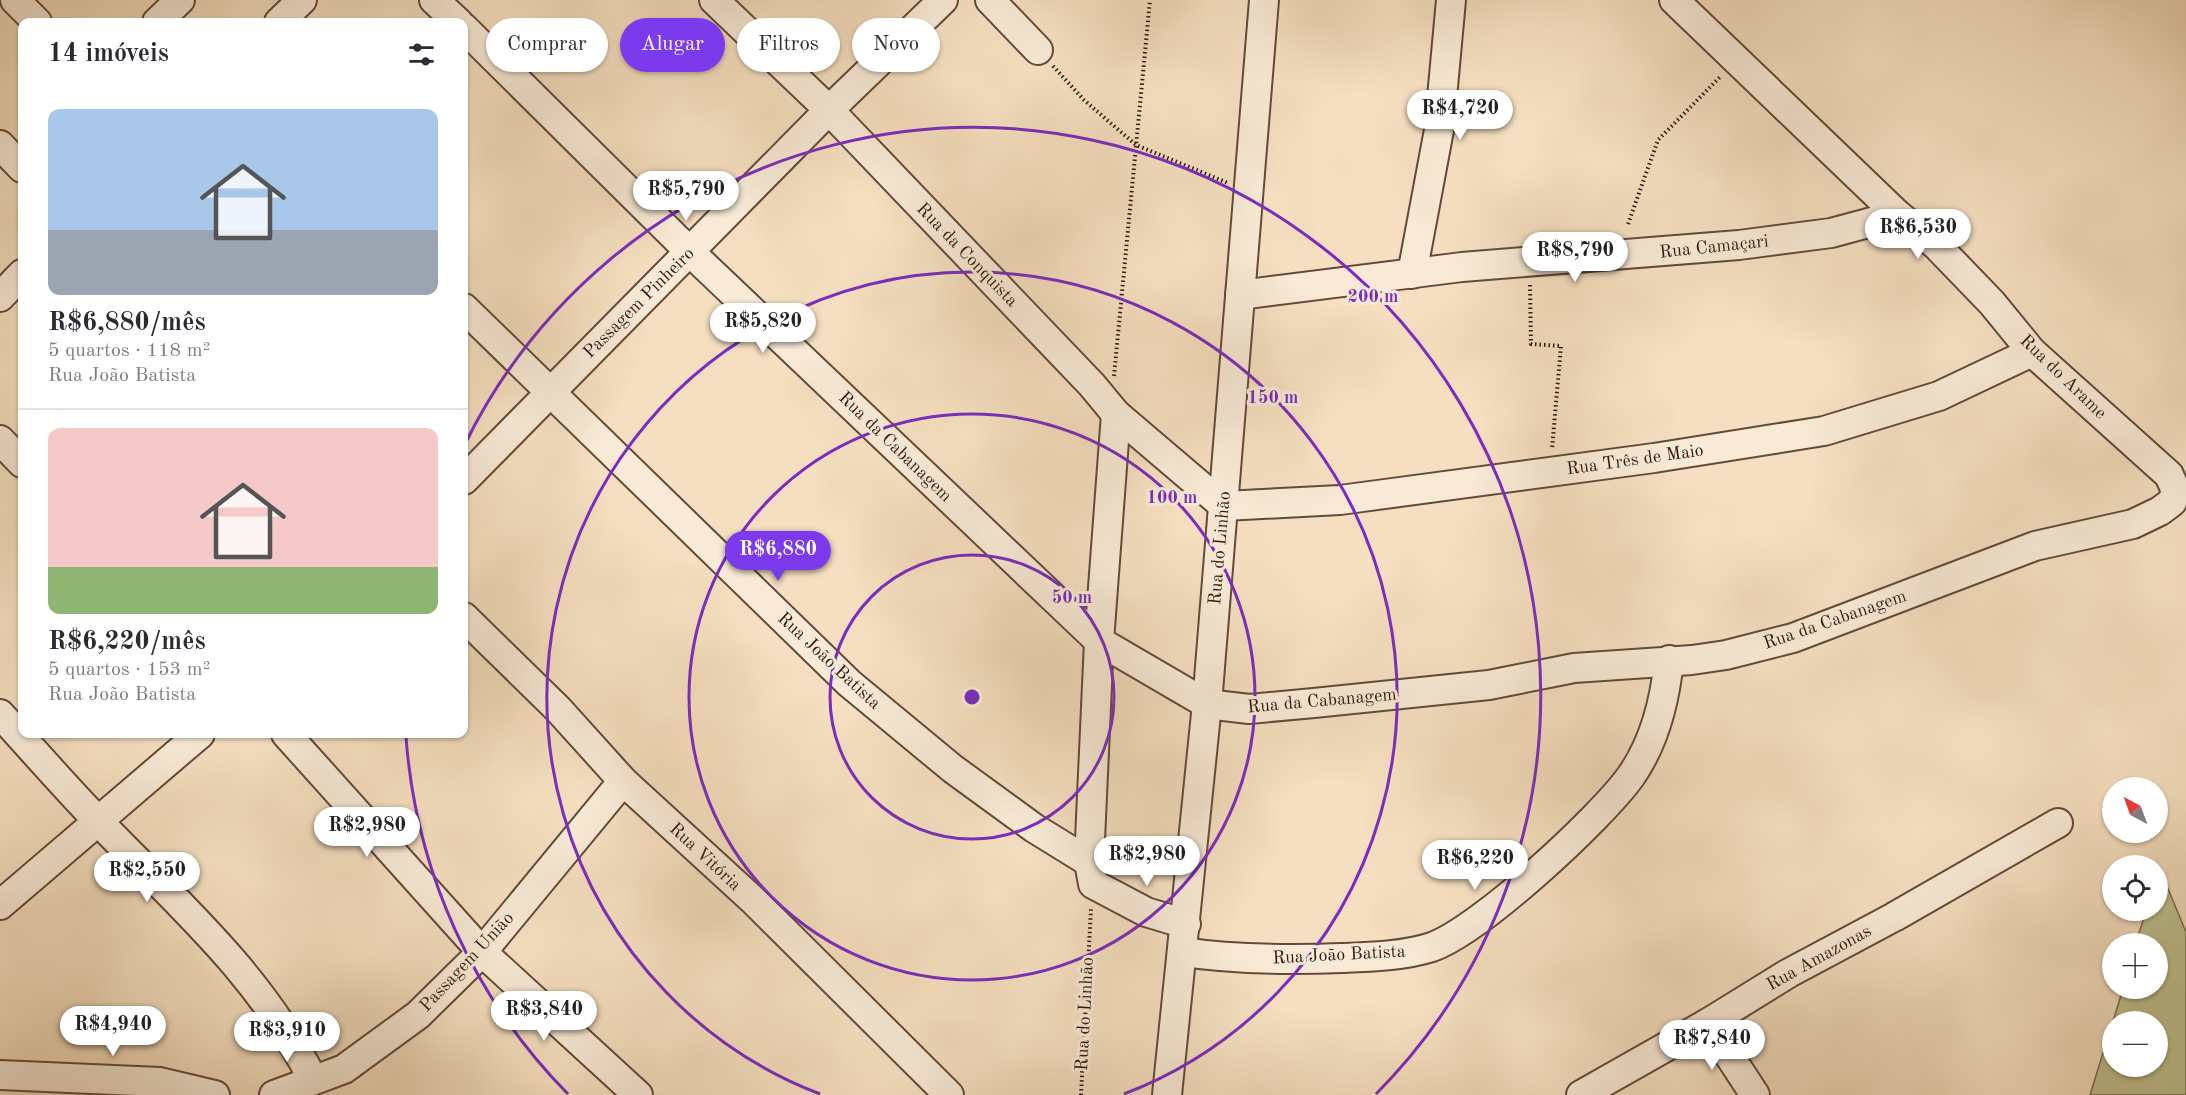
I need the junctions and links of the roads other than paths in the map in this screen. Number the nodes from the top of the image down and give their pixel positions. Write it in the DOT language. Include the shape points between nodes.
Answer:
graph roads {
  1 [pos="15,0"];
  2 [pos="180,0"];
  3 [pos="302,0"];
  4 [pos="434,0"];
  5 [pos="714,0"];
  6 [pos="943,0"];
  7 [pos="990,0"];
  8 [pos="1264,0"];
  9 [pos="1451,0"];
  10 [pos="1674,0"];
  11 [pos="33,18"];
  12 [pos="161,18"];
  13 [pos="283,18"];
  14 [pos="454,18"];
  15 [pos="468,32"];
  16 [pos="1038,50"];
  17 [pos="829,110"];
  18 [pos="0,146"];
  19 [pos="18,164"];
  20 [pos="1898,214"];
  21 [pos="690,252"];
  22 [pos="1412,274"];
  23 [pos="18,278"];
  24 [pos="1240,295"];
  25 [pos="0,297"];
  26 [pos="468,312"];
  27 [pos="2032,352"];
  28 [pos="549,392"];
  29 [pos="1116,414"];
  30 [pos="0,440"];
  31 [pos="18,459"];
  32 [pos="468,476"];
  33 [pos="1224,506"];
  34 [pos="2133,524"];
  35 [pos="468,621"];
  36 [pos="1099,641"];
  37 [pos="1669,660"];
  38 [pos="1207,704"];
  39 [pos="0,714"];
  40 [pos="18,734"];
  41 [pos="22,738"];
  42 [pos="195,738"];
  43 [pos="290,738"];
  44 [pos="623,781"];
  45 [pos="99,822"];
  46 [pos="2058,824"];
  47 [pos="1091,873"];
  48 [pos="0,905"];
  49 [pos="1186,924"];
  50 [pos="482,952"];
  51 [pos="1183,952"];
  52 [pos="1708,1023"];
  53 [pos="0,1075"];
  54 [pos="313,1080"];
  55 [pos="215,1095"];
  56 [pos="274,1095"];
  57 [pos="638,1095"];
  58 [pos="949,1095"];
  59 [pos="1167,1095"];
  60 [pos="1581,1095"];
  61 [pos="1755,1095"];
  1 -- 11 [label="street"];
  2 -- 12 [label="street"];
  3 -- 13 [label="street"];
  4 -- 14 [label="street"];
  5 -- 17 [label="street, Rua da Conquista"];
  6 -- 17 [label="street, Passagem Pinheiro"];
  7 -- 16 [label="street"];
  8 -- 24 [label="street, Rua do Linhão"];
  9 -- 22 [label="street" via="1438,130"];
  10 -- 20 [label="street, Rua do Arame"];
  15 -- 21 [label="street, Rua da Cabanagem"];
  17 -- 21 [label="street, Passagem Pinheiro"];
  17 -- 29 [label="street, Rua da Conquista"];
  18 -- 19 [label="street"];
  20 -- 22 [label="street, Rua Camaçari" via="1831,233 1739,245"];
  20 -- 27 [label="street, Rua do Arame" via="1936,245"];
  21 -- 28 [label="street, Passagem Pinheiro"];
  21 -- 36 [label="street, Rua da Cabanagem"];
  22 -- 24 [label="street, Rua Camaçari"];
  23 -- 25 [label="street"];
  24 -- 33 [label="street, Rua do Linhão"];
  26 -- 28 [label="street, Rua João Batista"];
  27 -- 33 [label="street, Rua Três de Maio" via="1939,396 1824,431 1340,500"];
  27 -- 34 [label="street, Rua do Arame" via="2169,475 2176,496 2167,507"];
  28 -- 32 [label="street, Passagem Pinheiro"];
  28 -- 47 [label="street, Rua João Batista" via="849,683 953,769"];
  29 -- 33 [label="street, Rua da Conquista"];
  29 -- 36 [label="street"];
  30 -- 31 [label="street"];
  33 -- 38 [label="street, Rua do Linhão"];
  34 -- 37 [label="street, Rua da Cabanagem" via="2011,554 1793,638 1726,655"];
  35 -- 44 [label="street, Rua Vitória" via="558,709"];
  36 -- 38 [label="street, Rua da Cabanagem"];
  36 -- 47 [label="street"];
  37 -- 38 [label="street, Rua da Cabanagem" via="1574,668 1489,685 1314,704 1250,709"];
  37 -- 51 [label="street, Rua João Batista" via="1654,732 1631,776 1603,808 1518,887 1453,937 1406,953 1361,957 1289,960"];
  38 -- 49 [label="street, Rua do Linhão"];
  39 -- 40 [label="street"];
  41 -- 45 [label="street"];
  42 -- 45 [label="street"];
  43 -- 50 [label="street"];
  44 -- 50 [label="street, Passagem União"];
  44 -- 58 [label="street, Rua Vitória" via="754,902"];
  45 -- 48 [label="street"];
  45 -- 54 [label="street" via="241,968 294,1041"];
  46 -- 52 [label="street, Rua Amazonas" via="1789,973"];
  47 -- 49 [label="street, Rua João Batista" via="1146,912"];
  49 -- 51 [label="street, Rua do Linhão"];
  50 -- 54 [label="street, Passagem União" via="389,1038 344,1069"];
  50 -- 57 [label="street"];
  51 -- 59 [label="street, Rua do Linhão"];
  52 -- 60 [label="street, Rua Amazonas"];
  52 -- 61 [label="street"];
  53 -- 55 [label="street" via="160,1082"];
  54 -- 56 [label="street, Passagem União"];
}
